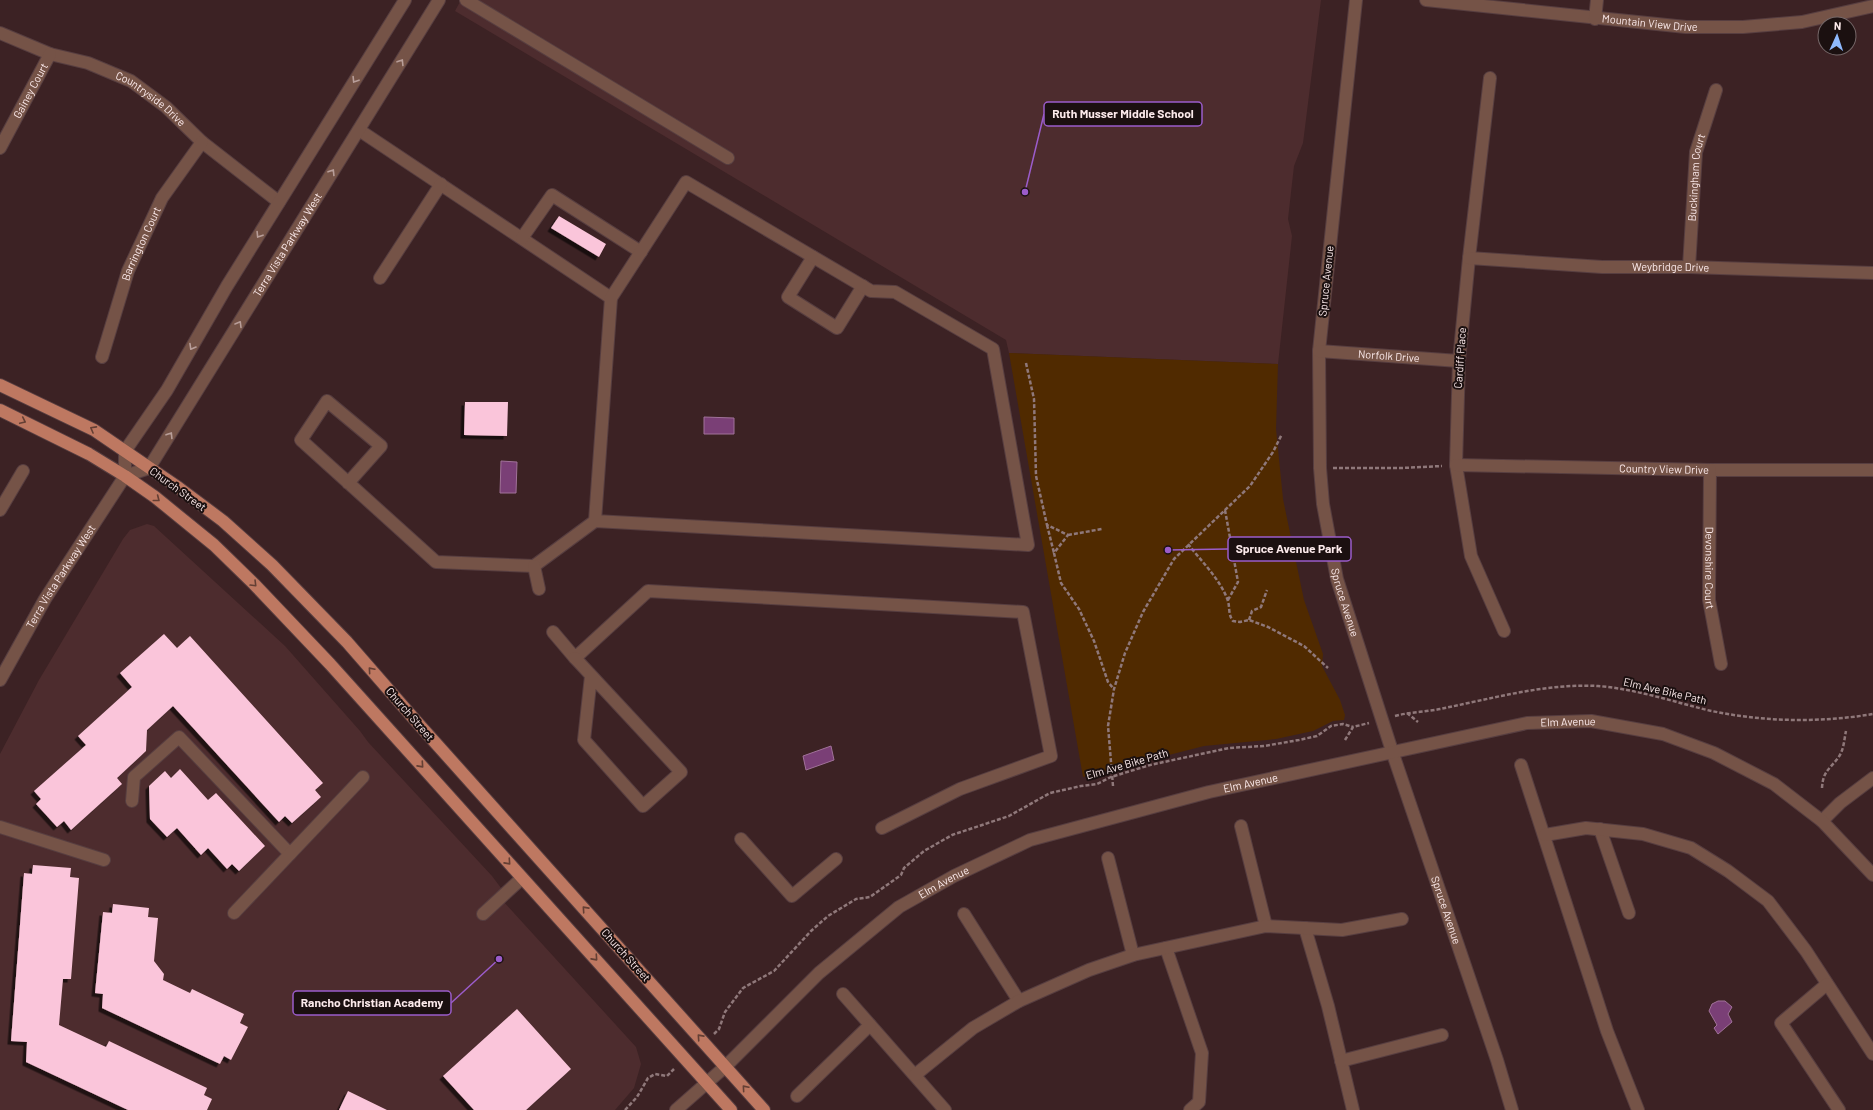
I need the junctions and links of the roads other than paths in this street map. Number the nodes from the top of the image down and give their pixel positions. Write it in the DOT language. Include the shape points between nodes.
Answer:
graph roads {
  1 [pos="406,0"];
  2 [pos="439,0"];
  3 [pos="466,0"];
  4 [pos="1356,0"];
  5 [pos="1426,0"];
  6 [pos="1597,0"];
  7 [pos="1873,6"];
  8 [pos="1595,19"];
  9 [pos="0,33"];
  10 [pos="50,54"];
  11 [pos="1490,78"];
  12 [pos="1716,90"];
  13 [pos="359,130"];
  14 [pos="202,142"];
  15 [pos="0,148"];
  16 [pos="728,158"];
  17 [pos="441,184"];
  18 [pos="279,202"];
  19 [pos="522,238"];
  20 [pos="641,252"];
  21 [pos="813,257"];
  22 [pos="1468,258"];
  23 [pos="1689,267"];
  24 [pos="1873,273"];
  25 [pos="380,278"];
  26 [pos="863,286"];
  27 [pos="611,298"];
  28 [pos="1319,351"];
  29 [pos="102,357"];
  30 [pos="1458,362"];
  31 [pos="0,385"];
  32 [pos="0,410"];
  33 [pos="125,451"];
  34 [pos="1452,465"];
  35 [pos="149,468"];
  36 [pos="1710,470"];
  37 [pos="1873,470"];
  38 [pos="24,471"];
  39 [pos="125,476"];
  40 [pos="348,483"];
  41 [pos="0,510"];
  42 [pos="595,521"];
  43 [pos="534,566"];
  44 [pos="539,589"];
  45 [pos="1504,631"];
  46 [pos="553,632"];
  47 [pos="575,658"];
  48 [pos="1721,664"];
  49 [pos="591,676"];
  50 [pos="0,680"];
  51 [pos="1392,751"];
  52 [pos="1521,765"];
  53 [pos="363,777"];
  54 [pos="1873,778"];
  55 [pos="132,801"];
  56 [pos="1822,821"];
  57 [pos="1241,826"];
  58 [pos="0,827"];
  59 [pos="882,828"];
  60 [pos="1600,830"];
  61 [pos="1545,835"];
  62 [pos="741,839"];
  63 [pos="290,854"];
  64 [pos="1108,858"];
  65 [pos="836,859"];
  66 [pos="104,860"];
  67 [pos="1873,874"];
  68 [pos="522,878"];
  69 [pos="234,913"];
  70 [pos="1629,913"];
  71 [pos="483,914"];
  72 [pos="964,914"];
  73 [pos="1402,919"];
  74 [pos="1266,926"];
  75 [pos="1305,928"];
  76 [pos="1166,948"];
  77 [pos="1133,956"];
  78 [pos="1827,984"];
  79 [pos="843,994"];
  80 [pos="1019,1001"];
  81 [pos="870,1025"];
  82 [pos="1442,1035"];
  83 [pos="1873,1054"];
  84 [pos="1341,1061"];
  85 [pos="726,1066"];
  86 [pos="915,1075"];
  87 [pos="707,1083"];
  88 [pos="797,1096"];
  89 [pos="676,1110"];
  90 [pos="731,1110"];
  91 [pos="764,1110"];
  92 [pos="945,1110"];
  93 [pos="1190,1110"];
  94 [pos="1353,1110"];
  95 [pos="1512,1110"];
  96 [pos="1638,1110"];
  97 [pos="1838,1110"];
  1 -- 18 [label="street, one-way"];
  13 -- 2 [label="street, Terra Vista Parkway West, one-way"];
  3 -- 16 [label="street"];
  4 -- 28 [label="street, Spruce Avenue"];
  5 -- 8 [label="street, Mountain View Drive"];
  6 -- 8 [label="street"];
  7 -- 8 [label="street, Mountain View Drive" via="1802,22 1743,28 1686,27"];
  9 -- 10 [label="street, Countryside Drive"];
  10 -- 14 [label="street, Countryside Drive" via="88,63 131,81 166,107"];
  10 -- 15 [label="street, Gainey Court"];
  11 -- 22 [label="street, Cardiff Place"];
  12 -- 23 [label="street, Buckingham Court" via="1696,152"];
  13 -- 17 [label="street"];
  35 -- 13 [label="street, Terra Vista Parkway West, one-way"];
  14 -- 18 [label="street, Countryside Drive"];
  14 -- 29 [label="street, Barrington Court" via="162,198 128,271"];
  17 -- 19 [label="street"];
  17 -- 25 [label="street"];
  18 -- 33 [label="street, one-way" via="167,390"];
  19 -- 20 [label="street" via="552,195"];
  19 -- 27 [label="street"];
  20 -- 21 [label="street" via="686,182"];
  20 -- 27 [label="street"];
  21 -- 26 [label="street"];
  21 -- 26 [label="street" via="788,297 837,328"];
  22 -- 23 [label="street, Weybridge Drive" via="1602,267"];
  22 -- 30 [label="street, Cardiff Place"];
  23 -- 24 [label="street, Weybridge Drive"];
  26 -- 42 [label="street" via="871,291 895,292 993,349 1028,545"];
  27 -- 42 [label="street"];
  28 -- 30 [label="street, Norfolk Drive"];
  28 -- 51 [label="street, Spruce Avenue" via="1320,468 1328,536 1337,579"];
  30 -- 34 [label="street, Cardiff Place"];
  33 -- 31 [label="main road, Church Street, one-way" via="94,430"];
  32 -- 39 [label="main road, Church Street, one-way" via="59,438"];
  33 -- 35 [label="main road, Church Street"];
  33 -- 39 [label="street"];
  34 -- 36 [label="street, Country View Drive"];
  34 -- 45 [label="street, Cardiff Place" via="1471,556"];
  35 -- 39 [label="street"];
  85 -- 35 [label="main road, Church Street, one-way" via="347,642 272,565 223,521"];
  36 -- 37 [label="street, Country View Drive"];
  36 -- 48 [label="street, Devonshire Court" via="1709,600"];
  38 -- 41 [label="street"];
  39 -- 50 [label="street, Terra Vista Parkway West" via="45,599"];
  39 -- 68 [label="main road, Church Street, one-way" via="214,545 254,584"];
  40 -- 40 [label="street" via="301,440 327,401 381,446"];
  40 -- 43 [label="street" via="436,562"];
  42 -- 43 [label="street"];
  43 -- 44 [label="street"];
  46 -- 47 [label="street"];
  47 -- 49 [label="street"];
  47 -- 59 [label="street" via="648,591 1023,612 1051,756 960,789"];
  49 -- 49 [label="street" via="681,772 643,806 584,740"];
  51 -- 56 [label="street, Elm Avenue" via="1527,723 1591,721 1662,734 1714,753 1774,784"];
  51 -- 85 [label="street, Elm Avenue" via="1209,792 1030,840 954,876 899,907 825,968"];
  51 -- 95 [label="street, Spruce Avenue"];
  52 -- 61 [label="street"];
  53 -- 63 [label="street"];
  54 -- 56 [label="street" via="1840,803"];
  55 -- 63 [label="street" via="134,776 179,737"];
  56 -- 67 [label="street, Elm Avenue"];
  57 -- 74 [label="street"];
  58 -- 66 [label="street"];
  60 -- 61 [label="street" via="1586,828"];
  60 -- 70 [label="street"];
  60 -- 78 [label="street" via="1643,834 1691,848 1728,872 1768,901 1806,951"];
  61 -- 96 [label="street" via="1607,1031"];
  62 -- 65 [label="street" via="792,896"];
  63 -- 69 [label="street"];
  64 -- 77 [label="street"];
  68 -- 71 [label="street"];
  68 -- 87 [label="main road, Church Street, one-way"];
  72 -- 80 [label="street"];
  73 -- 75 [label="street" via="1342,930"];
  74 -- 75 [label="street"];
  74 -- 76 [label="street"];
  75 -- 84 [label="street"];
  76 -- 77 [label="street"];
  76 -- 93 [label="street" via="1202,1053 1199,1102"];
  77 -- 80 [label="street" via="1089,970"];
  78 -- 83 [label="street"];
  78 -- 97 [label="street" via="1781,1023"];
  79 -- 81 [label="street"];
  80 -- 86 [label="street" via="973,1028"];
  81 -- 86 [label="street"];
  81 -- 88 [label="street"];
  82 -- 84 [label="street"];
  84 -- 94 [label="street"];
  85 -- 87 [label="street, Elm Avenue"];
  91 -- 85 [label="main road, Church Street, one-way"];
  86 -- 92 [label="street"];
  87 -- 89 [label="street, Elm Avenue"];
  87 -- 90 [label="main road, Church Street"];
}
